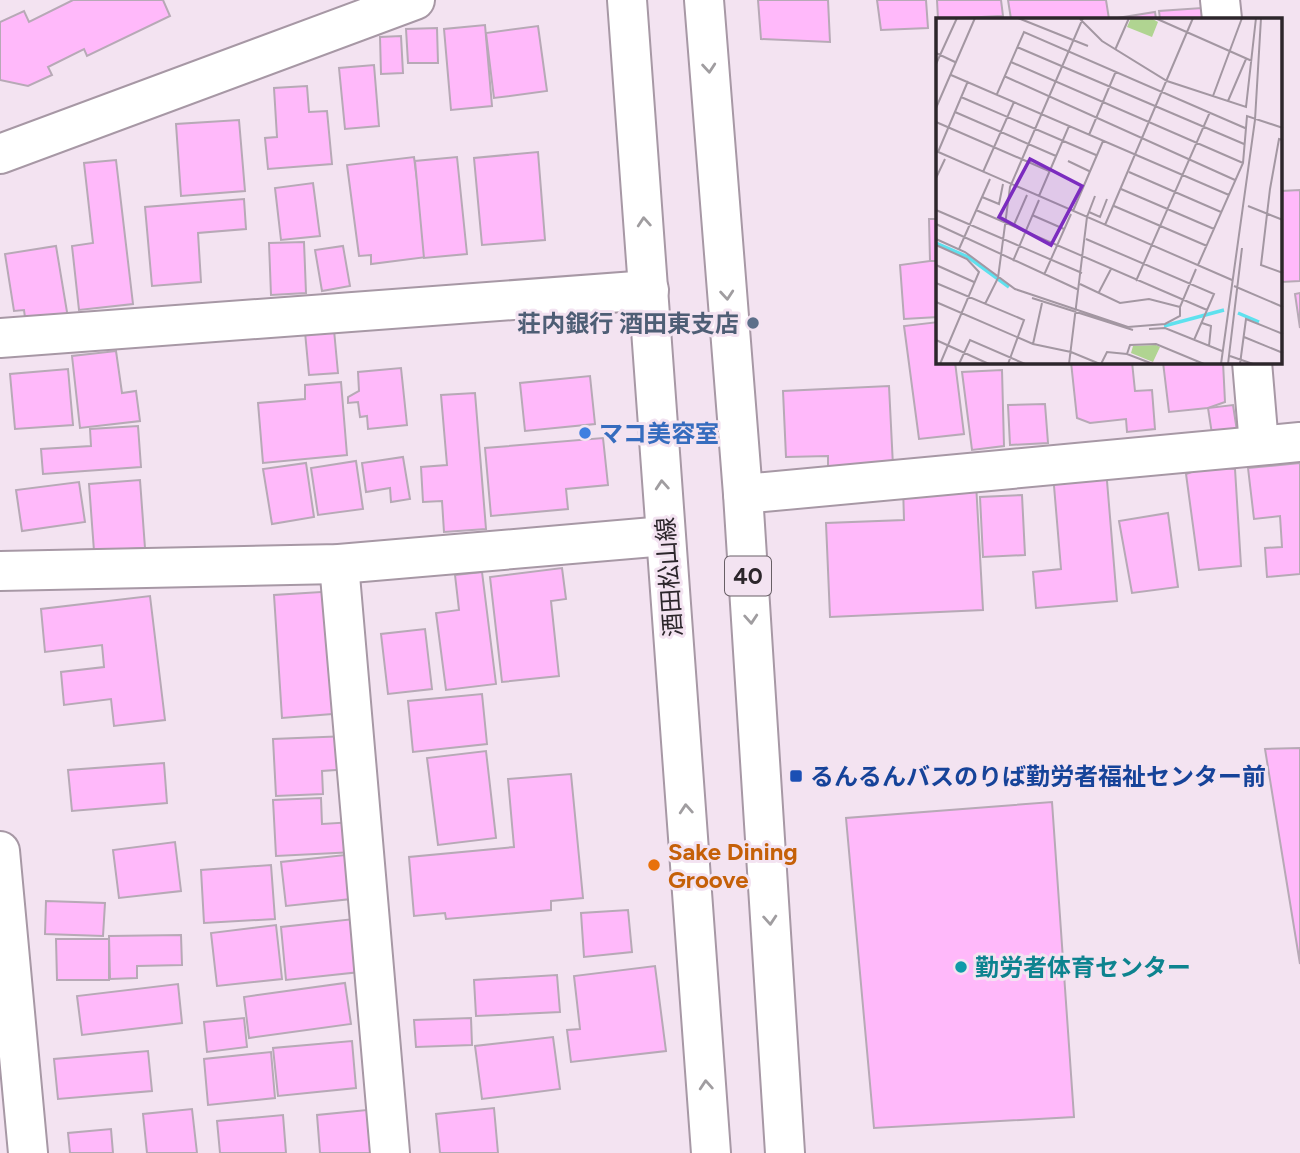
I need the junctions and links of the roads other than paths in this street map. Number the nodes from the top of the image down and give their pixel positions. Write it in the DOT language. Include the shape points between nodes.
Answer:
graph roads {
  1 [pos="415,0"];
  2 [pos="627,0"];
  3 [pos="704,0"];
  4 [pos="1220,0"];
  5 [pos="1222,18"];
  6 [pos="0,153"];
  7 [pos="649,290"];
  8 [pos="0,338"];
  9 [pos="1252,364"];
  10 [pos="1300,442"];
  11 [pos="1259,445"];
  12 [pos="743,494"];
  13 [pos="666,536"];
  14 [pos="339,564"];
  15 [pos="0,570"];
  16 [pos="0,851"];
  17 [pos="27,1153"];
  18 [pos="390,1153"];
  19 [pos="711,1153"];
  20 [pos="785,1153"];
  1 -- 6 [label="street"];
  7 -- 2 [label="street, 酒田松山線, one-way"];
  3 -- 12 [label="street, 40, one-way"];
  4 -- 5 [label="street"];
  7 -- 8 [label="street"];
  13 -- 7 [label="street, 酒田松山線, one-way"];
  9 -- 11 [label="street"];
  10 -- 11 [label="street"];
  11 -- 12 [label="street"];
  12 -- 20 [label="street, 40, one-way"];
  13 -- 14 [label="street"];
  19 -- 13 [label="street, 酒田松山線, one-way"];
  14 -- 15 [label="street"];
  14 -- 18 [label="street"];
  16 -- 17 [label="street"];
}
